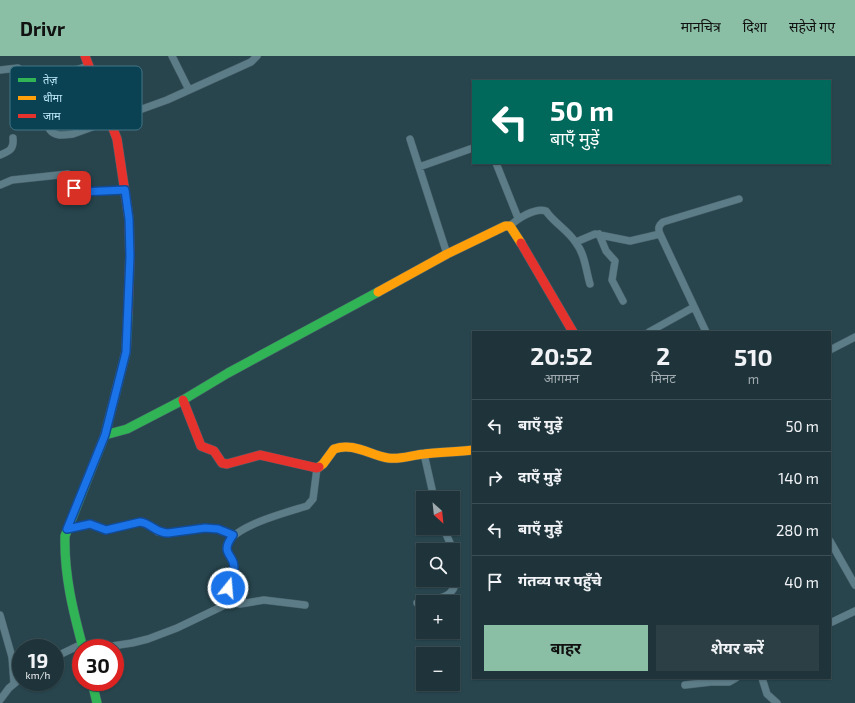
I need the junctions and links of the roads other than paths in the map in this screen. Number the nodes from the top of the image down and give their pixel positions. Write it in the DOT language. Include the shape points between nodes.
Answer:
graph roads {
  1 [pos="85,56"];
  2 [pos="172,56"];
  3 [pos="257,56"];
  4 [pos="88,66"];
  5 [pos="10,69"];
  6 [pos="0,70"];
  7 [pos="189,90"];
  8 [pos="142,109"];
  9 [pos="51,130"];
  10 [pos="84,130"];
  11 [pos="113,130"];
  12 [pos="13,138"];
  13 [pos="410,139"];
  14 [pos="472,148"];
  15 [pos="0,155"];
  16 [pos="496,164"];
  17 [pos="419,167"];
  18 [pos="0,185"];
  19 [pos="125,190"];
  20 [pos="739,199"];
  21 [pos="518,218"];
  22 [pos="510,226"];
  23 [pos="599,234"];
  24 [pos="660,234"];
  25 [pos="576,242"];
  26 [pos="447,254"];
  27 [pos="590,284"];
  28 [pos="622,301"];
  29 [pos="694,307"];
  30 [pos="571,331"];
  31 [pos="651,331"];
  32 [pos="706,331"];
  33 [pos="855,337"];
  34 [pos="831,349"];
  35 [pos="183,400"];
  36 [pos="105,435"];
  37 [pos="472,450"];
  38 [pos="424,454"];
  39 [pos="317,468"];
  40 [pos="432,491"];
  41 [pos="67,529"];
  42 [pos="233,535"];
  43 [pos="446,535"];
  44 [pos="831,543"];
  45 [pos="855,585"];
  46 [pos="446,595"];
  47 [pos="228,601"];
  48 [pos="305,605"];
  49 [pos="855,612"];
  50 [pos="0,615"];
  51 [pos="831,623"];
  52 [pos="81,639"];
  53 [pos="124,644"];
  54 [pos="12,657"];
  55 [pos="734,679"];
  56 [pos="762,679"];
  57 [pos="685,685"];
  58 [pos="12,686"];
  59 [pos="94,691"];
  60 [pos="0,700"];
  61 [pos="97,703"];
  62 [pos="777,703"];
  1 -- 4 [label="street"];
  2 -- 7 [label="street"];
  3 -- 7 [label="street" via="251,62"];
  5 -- 6 [label="street"];
  7 -- 8 [label="street"];
  9 -- 10 [label="street" via="56,135"];
  11 -- 19 [label="street"];
  12 -- 15 [label="street" via="13,147 10,151"];
  13 -- 17 [label="street"];
  14 -- 17 [label="street"];
  16 -- 21 [label="street"];
  17 -- 26 [label="street"];
  18 -- 19 [label="street" via="12,180 68,174 74,188 81,192"];
  19 -- 36 [label="street" via="130,256 126,352"];
  20 -- 24 [label="street" via="663,222 659,226"];
  21 -- 22 [label="street"];
  21 -- 25 [label="street" via="544,209"];
  22 -- 26 [label="street" via="505,226"];
  22 -- 30 [label="street"];
  23 -- 24 [label="street" via="630,241"];
  23 -- 25 [label="street" via="590,235"];
  23 -- 28 [label="street" via="606,251 615,261 612,280"];
  24 -- 29 [label="street"];
  25 -- 27 [label="street"];
  26 -- 35 [label="street"];
  29 -- 31 [label="street"];
  29 -- 32 [label="street"];
  33 -- 34 [label="street"];
  35 -- 36 [label="street" via="127,430"];
  35 -- 39 [label="street" via="201,446 215,452 222,463 232,464 260,455"];
  36 -- 41 [label="street"];
  37 -- 38 [label="street"];
  38 -- 39 [label="street" via="388,458 358,447 337,448 332,450 321,467"];
  38 -- 40 [label="street"];
  39 -- 42 [label="street" via="312,499 307,506 245,528"];
  41 -- 42 [label="street" via="90,524 106,530 144,522 162,533 205,528 218,529"];
  41 -- 52 [label="street" via="67,574"];
  42 -- 47 [label="street" via="226,544 234,570 228,584"];
  43 -- 46 [label="street" via="454,551 457,573 450,593"];
  44 -- 45 [label="street"];
  47 -- 48 [label="street" via="240,604 264,600"];
  47 -- 53 [label="street" via="220,608 170,631"];
  49 -- 51 [label="street"];
  50 -- 54 [label="street"];
  55 -- 57 [label="street" via="729,682"];
  56 -- 62 [label="street" via="767,694"];
  58 -- 60 [label="street"];
  59 -- 61 [label="street"];
}
